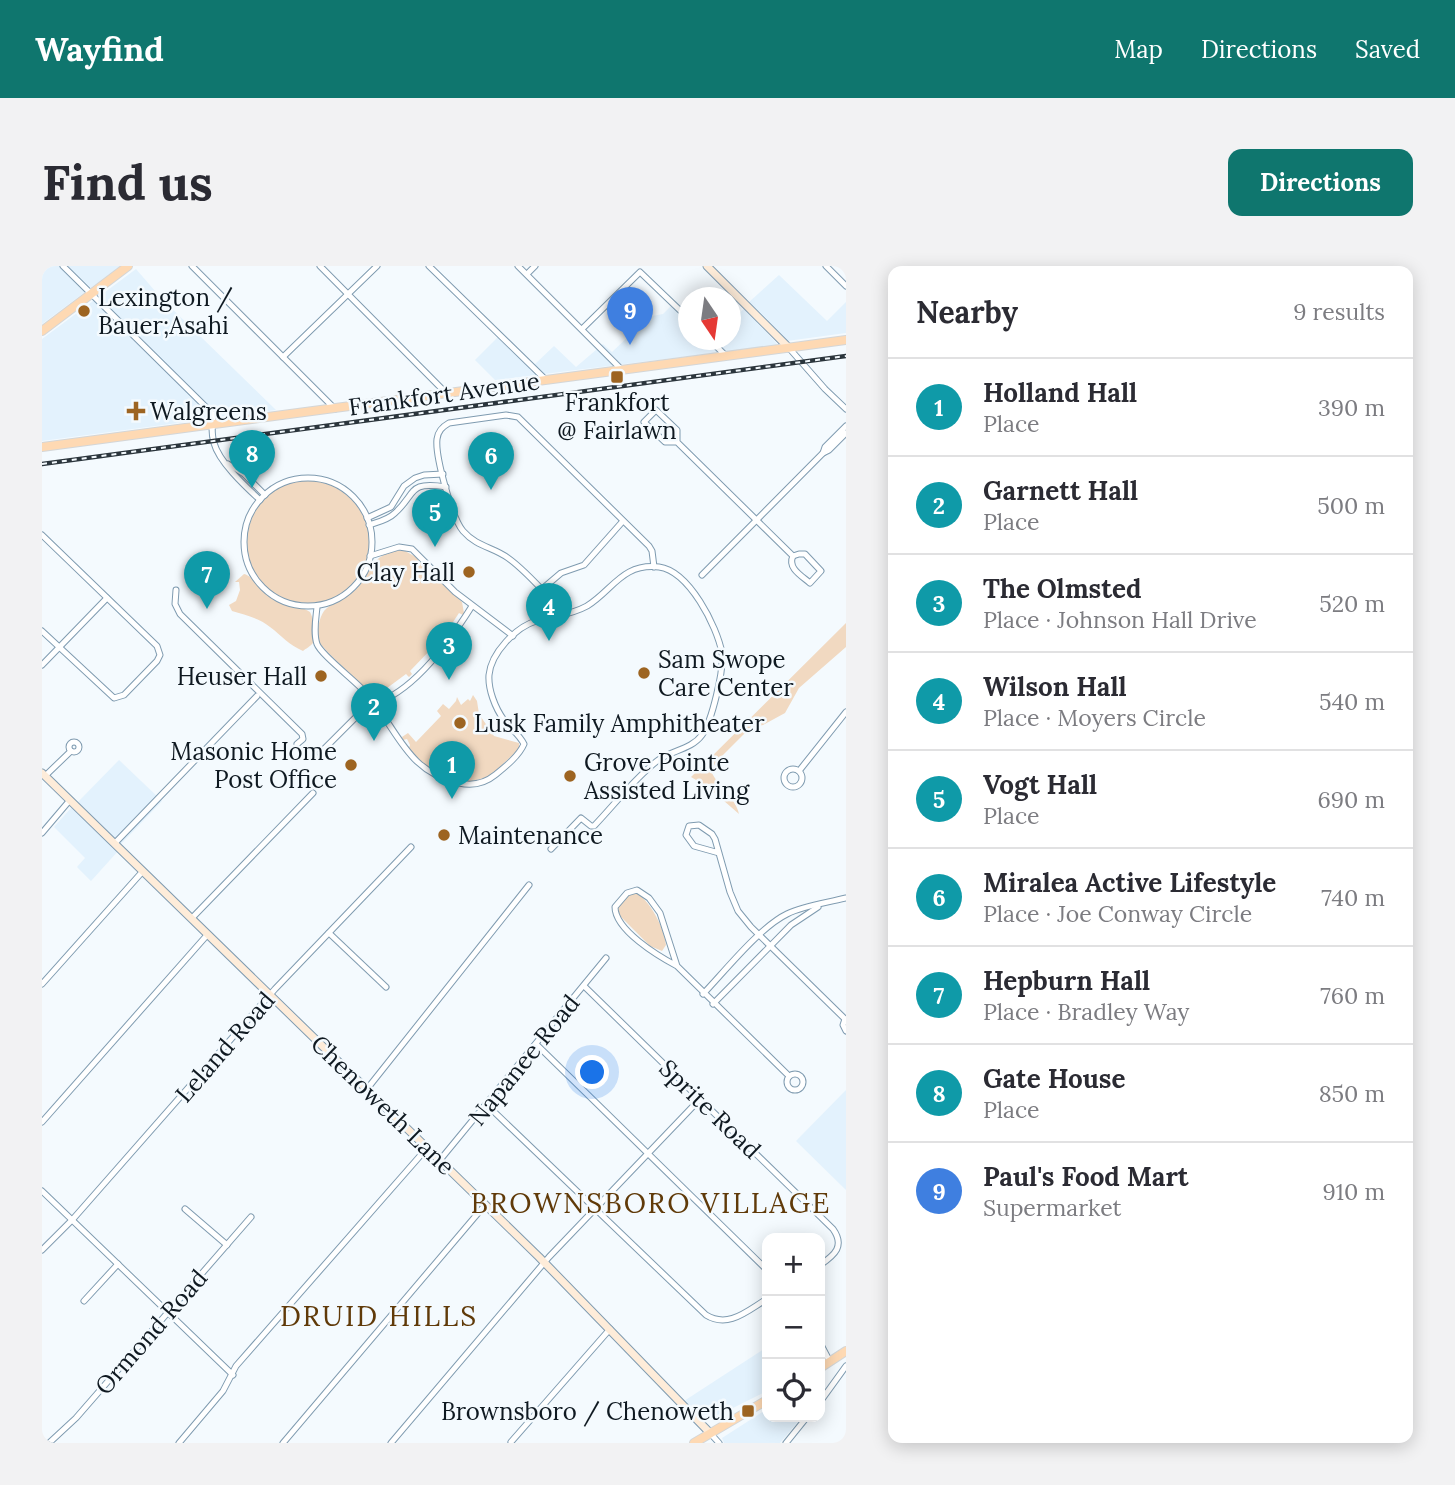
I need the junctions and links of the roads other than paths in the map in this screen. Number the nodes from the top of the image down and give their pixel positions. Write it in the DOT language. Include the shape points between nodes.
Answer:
graph roads {
  1 [pos="63,266"];
  2 [pos="128,266"];
  3 [pos="192,266"];
  4 [pos="320,266"];
  5 [pos="377,266"];
  6 [pos="429,266"];
  7 [pos="518,266"];
  8 [pos="535,266"];
  9 [pos="707,266"];
  10 [pos="826,266"];
  11 [pos="527,274"];
  12 [pos="846,286"];
  13 [pos="91,294"];
  14 [pos="348,294"];
  15 [pos="678,308"];
  16 [pos="582,329"];
  17 [pos="42,331"];
  18 [pos="846,340"];
  19 [pos="789,348"];
  20 [pos="720,350"];
  21 [pos="726,356"];
  22 [pos="284,357"];
  23 [pos="622,370"];
  24 [pos="546,380"];
  25 [pos="447,394"];
  26 [pos="335,409"];
  27 [pos="846,409"];
  28 [pos="212,425"];
  29 [pos="846,426"];
  30 [pos="846,433"];
  31 [pos="677,442"];
  32 [pos="42,447"];
  33 [pos="822,453"];
  34 [pos="228,464"];
  35 [pos="443,474"];
  36 [pos="446,486"];
  37 [pos="265,495"];
  38 [pos="258,499"];
  39 [pos="367,518"];
  40 [pos="757,520"];
  41 [pos="623,522"];
  42 [pos="369,525"];
  43 [pos="42,535"];
  44 [pos="370,556"];
  45 [pos="793,556"];
  46 [pos="654,567"];
  47 [pos="702,575"];
  48 [pos="176,590"];
  49 [pos="541,590"];
  50 [pos="107,598"];
  51 [pos="472,606"];
  52 [pos="317,607"];
  53 [pos="566,615"];
  54 [pos="42,631"];
  55 [pos="513,636"];
  56 [pos="59,647"];
  57 [pos="42,665"];
  58 [pos="257,696"];
  59 [pos="375,704"];
  60 [pos="846,712"];
  61 [pos="297,744"];
  62 [pos="71,751"];
  63 [pos="320,753"];
  64 [pos="799,771"];
  65 [pos="44,775"];
  66 [pos="313,793"];
  67 [pos="70,800"];
  68 [pos="42,833"];
  69 [pos="115,844"];
  70 [pos="411,847"];
  71 [pos="551,849"];
  72 [pos="719,853"];
  73 [pos="143,871"];
  74 [pos="529,885"];
  75 [pos="846,898"];
  76 [pos="824,904"];
  77 [pos="192,918"];
  78 [pos="329,933"];
  79 [pos="208,934"];
  80 [pos="759,936"];
  81 [pos="770,946"];
  82 [pos="670,947"];
  83 [pos="656,955"];
  84 [pos="606,958"];
  85 [pos="677,966"];
  86 [pos="42,984"];
  87 [pos="583,986"];
  88 [pos="386,987"];
  89 [pos="703,994"];
  90 [pos="270,995"];
  91 [pos="713,1004"];
  92 [pos="845,1019"];
  93 [pos="846,1031"];
  94 [pos="536,1044"];
  95 [pos="789,1076"];
  96 [pos="367,1088"];
  97 [pos="700,1099"];
  98 [pos="487,1104"];
  99 [pos="42,1122"];
  100 [pos="427,1148"];
  101 [pos="649,1154"];
  102 [pos="440,1160"];
  103 [pos="42,1191"];
  104 [pos="485,1205"];
  105 [pos="596,1208"];
  106 [pos="185,1209"];
  107 [pos="251,1217"];
  108 [pos="72,1220"];
  109 [pos="226,1245"];
  110 [pos="42,1250"];
  111 [pos="544,1262"];
  112 [pos="825,1262"];
  113 [pos="118,1264"];
  114 [pos="762,1265"];
  115 [pos="84,1301"];
  116 [pos="762,1301"];
  117 [pos="169,1312"];
  118 [pos="610,1329"];
  119 [pos="846,1351"];
  120 [pos="825,1352"];
  121 [pos="830,1362"];
  122 [pos="825,1365"];
  123 [pos="846,1366"];
  124 [pos="233,1375"];
  125 [pos="825,1395"];
  126 [pos="762,1403"];
  127 [pos="803,1422"];
  128 [pos="709,1433"];
  129 [pos="512,1442"];
  130 [pos="49,1443"];
  131 [pos="179,1443"];
  132 [pos="283,1443"];
  133 [pos="391,1443"];
  134 [pos="694,1443"];
  135 [pos="719,1443"];
  136 [pos="786,1443"];
  1 -- 13 [label="street"];
  2 -- 13 [label="main road"];
  3 -- 22 [label="street"];
  4 -- 14 [label="street"];
  5 -- 14 [label="street"];
  6 -- 24 [label="street"];
  7 -- 11 [label="street"];
  8 -- 11 [label="street"];
  9 -- 19 [label="main road"];
  10 -- 12 [label="street"];
  11 -- 16 [label="street"];
  13 -- 17 [label="main road"];
  13 -- 28 [label="street" via="213,414"];
  14 -- 22 [label="street"];
  14 -- 25 [label="street"];
  15 -- 16 [label="street" via="640,272"];
  16 -- 23 [label="street"];
  18 -- 19 [label="main road, Frankfort Avenue"];
  19 -- 21 [label="main road, Frankfort Avenue"];
  19 -- 27 [label="street"];
  20 -- 21 [label="street"];
  21 -- 23 [label="main road, Frankfort Avenue"];
  22 -- 26 [label="street"];
  23 -- 24 [label="main road, Frankfort Avenue"];
  24 -- 25 [label="main road, Frankfort Avenue"];
  25 -- 26 [label="main road, Frankfort Avenue"];
  26 -- 28 [label="main road, Frankfort Avenue"];
  28 -- 32 [label="main road, Frankfort Avenue"];
  28 -- 34 [label="street" via="216,449"];
  29 -- 33 [label="street"];
  30 -- 33 [label="street"];
  31 -- 31 [label="street" via="665,442 644,422 656,410 677,430"];
  31 -- 40 [label="street"];
  33 -- 40 [label="street"];
  34 -- 37 [label="street"];
  34 -- 38 [label="street"];
  35 -- 36 [label="street"];
  35 -- 39 [label="street" via="415,478 391,507"];
  35 -- 41 [label="street" via="436,443 444,426 513,415"];
  36 -- 42 [label="street" via="417,487 395,514"];
  36 -- 49 [label="street" via="453,516 465,533 482,547 508,557"];
  37 -- 38 [label="street"];
  37 -- 39 [label="street" via="287,481 318,479 346,491"];
  38 -- 52 [label="street" via="244,537 249,568 276,598"];
  39 -- 42 [label="street"];
  40 -- 45 [label="street"];
  40 -- 47 [label="street"];
  41 -- 46 [label="street" via="652,551"];
  41 -- 49 [label="street" via="584,565 561,573"];
  42 -- 44 [label="street"];
  43 -- 50 [label="street"];
  44 -- 51 [label="street" via="399,547 412,549"];
  44 -- 52 [label="street" via="354,588"];
  45 -- 45 [label="street" via="792,567 810,583 821,570 805,554"];
  46 -- 53 [label="street" via="621,575 589,605"];
  46 -- 71 [label="street" via="668,569 693,590 719,642 722,659 709,723 696,742 657,761 594,826 581,818"];
  48 -- 61 [label="street" via="180,614 302,734"];
  49 -- 53 [label="street"];
  50 -- 56 [label="street"];
  50 -- 56 [label="street" via="159,652 158,659 124,695 114,698"];
  51 -- 55 [label="street"];
  51 -- 59 [label="street" via="449,642 423,669"];
  52 -- 59 [label="street" via="318,647"];
  53 -- 55 [label="street" via="535,621"];
  54 -- 56 [label="street"];
  55 -- 59 [label="street" via="493,662 490,685 502,718 524,744 488,780 474,784 442,779 427,771"];
  56 -- 57 [label="street"];
  58 -- 69 [label="street"];
  59 -- 63 [label="street" via="368,705"];
  60 -- 64 [label="street"];
  62 -- 65 [label="street"];
  65 -- 67 [label="main road, Chenoweth Lane"];
  66 -- 77 [label="street"];
  67 -- 68 [label="street"];
  67 -- 69 [label="main road, Chenoweth Lane"];
  69 -- 73 [label="main road, Chenoweth Lane"];
  70 -- 78 [label="street, Leland Road"];
  72 -- 72 [label="street" via="706,828 689,826 686,835 694,846"];
  72 -- 80 [label="street" via="733,900"];
  73 -- 77 [label="main road, Chenoweth Lane"];
  73 -- 86 [label="street"];
  74 -- 96 [label="street"];
  75 -- 76 [label="street"];
  76 -- 80 [label="street" via="789,913"];
  76 -- 81 [label="street" via="791,925"];
  77 -- 79 [label="main road, Chenoweth Lane"];
  78 -- 88 [label="street"];
  78 -- 90 [label="street, Leland Road"];
  79 -- 90 [label="main road, Chenoweth Lane"];
  79 -- 99 [label="street"];
  80 -- 81 [label="street"];
  80 -- 89 [label="street"];
  81 -- 91 [label="street"];
  81 -- 92 [label="street"];
  82 -- 83 [label="street"];
  82 -- 83 [label="street" via="663,920 649,898 637,890 627,892 616,903 615,916"];
  82 -- 85 [label="street"];
  83 -- 85 [label="street"];
  84 -- 87 [label="street, Napanee Road"];
  85 -- 89 [label="street"];
  87 -- 94 [label="street, Napanee Road"];
  87 -- 97 [label="street, Sprite Road"];
  89 -- 91 [label="street"];
  90 -- 96 [label="main road, Chenoweth Lane"];
  90 -- 108 [label="street, Leland Road"];
  91 -- 95 [label="street"];
  92 -- 93 [label="street"];
  94 -- 98 [label="street, Napanee Road"];
  94 -- 101 [label="street"];
  96 -- 100 [label="main road, Chenoweth Lane"];
  97 -- 101 [label="street"];
  97 -- 112 [label="street, Sprite Road" via="835,1231 838,1249"];
  98 -- 102 [label="street, Napanee Road"];
  98 -- 105 [label="street"];
  100 -- 102 [label="main road, Chenoweth Lane"];
  100 -- 124 [label="street" via="236,1366"];
  101 -- 105 [label="street"];
  101 -- 114 [label="street"];
  102 -- 104 [label="main road, Chenoweth Lane"];
  103 -- 108 [label="street"];
  104 -- 111 [label="main road, Chenoweth Lane"];
  104 -- 132 [label="street"];
  105 -- 111 [label="street"];
  105 -- 116 [label="street" via="710,1318 732,1320"];
  106 -- 109 [label="street"];
  107 -- 109 [label="street, Ormond Road"];
  108 -- 110 [label="street, Leland Road"];
  108 -- 113 [label="street"];
  109 -- 117 [label="street, Ormond Road"];
  111 -- 118 [label="main road, Chenoweth Lane"];
  111 -- 133 [label="street"];
  113 -- 115 [label="street"];
  113 -- 117 [label="street"];
  117 -- 124 [label="street"];
  117 -- 130 [label="street, Ormond Road"];
  118 -- 128 [label="main road, Chenoweth Lane"];
  118 -- 129 [label="street"];
  119 -- 121 [label="main road"];
  120 -- 121 [label="street"];
  121 -- 122 [label="main road"];
  123 -- 125 [label="street"];
  124 -- 131 [label="street"];
  126 -- 128 [label="main road"];
  127 -- 136 [label="street"];
  128 -- 134 [label="main road"];
  128 -- 135 [label="street, Chenoweth Lane"];
}
